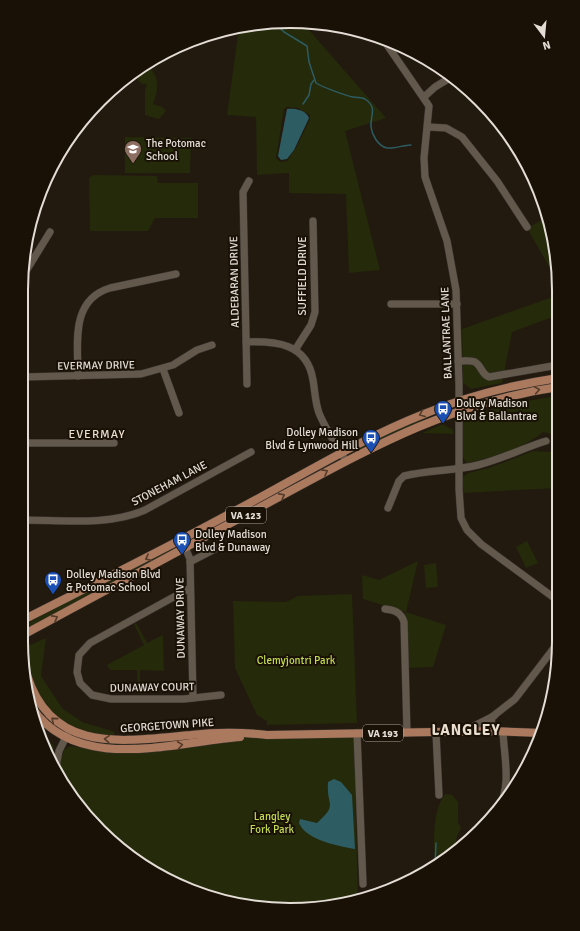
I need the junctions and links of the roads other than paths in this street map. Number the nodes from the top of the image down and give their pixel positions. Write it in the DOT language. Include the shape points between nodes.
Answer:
graph roads {
  1 [pos="389,48"];
  2 [pos="447,80"];
  3 [pos="424,97"];
  4 [pos="428,127"];
  5 [pos="249,181"];
  6 [pos="313,221"];
  7 [pos="527,227"];
  8 [pos="50,232"];
  9 [pos="29,266"];
  10 [pos="176,274"];
  11 [pos="391,304"];
  12 [pos="457,304"];
  13 [pos="246,342"];
  14 [pos="212,345"];
  15 [pos="295,350"];
  16 [pos="458,361"];
  17 [pos="552,366"];
  18 [pos="163,369"];
  19 [pos="78,376"];
  20 [pos="28,377"];
  21 [pos="552,379"];
  22 [pos="247,384"];
  23 [pos="552,388"];
  24 [pos="459,401"];
  25 [pos="458,410"];
  26 [pos="179,413"];
  27 [pos="546,441"];
  28 [pos="28,443"];
  29 [pos="114,443"];
  30 [pos="251,452"];
  31 [pos="344,458"];
  32 [pos="459,470"];
  33 [pos="388,508"];
  34 [pos="28,520"];
  35 [pos="184,544"];
  36 [pos="217,548"];
  37 [pos="190,562"];
  38 [pos="190,588"];
  39 [pos="552,596"];
  40 [pos="385,609"];
  41 [pos="42,610"];
  42 [pos="28,613"];
  43 [pos="28,617"];
  44 [pos="28,632"];
  45 [pos="551,651"];
  46 [pos="33,694"];
  47 [pos="221,695"];
  48 [pos="193,698"];
  49 [pos="39,716"];
  50 [pos="494,716"];
  51 [pos="69,730"];
  52 [pos="490,731"];
  53 [pos="436,732"];
  54 [pos="470,732"];
  55 [pos="503,732"];
  56 [pos="357,733"];
  57 [pos="407,733"];
  58 [pos="535,733"];
  59 [pos="267,735"];
  60 [pos="65,738"];
  61 [pos="54,756"];
  62 [pos="505,791"];
  63 [pos="439,795"];
  64 [pos="363,884"];
  1 -- 3 [label="street, BALLANTRAE LANE"];
  2 -- 3 [label="street"];
  3 -- 4 [label="street, BALLANTRAE LANE" via="429,110"];
  4 -- 7 [label="street" via="446,128 462,137 497,181"];
  4 -- 12 [label="street, BALLANTRAE LANE" via="424,158 425,177 447,241"];
  5 -- 13 [label="street, ALDEBARAN DRIVE" via="243,192"];
  6 -- 15 [label="street, SUFFIELD DRIVE" via="314,312 311,326"];
  8 -- 9 [label="street"];
  10 -- 19 [label="street" via="110,288 89,300 78,324"];
  11 -- 12 [label="street"];
  12 -- 16 [label="street, BALLANTRAE LANE"];
  13 -- 15 [label="street" via="275,342"];
  13 -- 22 [label="street, ALDEBARAN DRIVE"];
  14 -- 18 [label="street, EVERMAY DRIVE" via="197,350"];
  15 -- 31 [label="street" via="309,366 320,414"];
  16 -- 17 [label="street" via="475,362 483,374 489,377"];
  16 -- 24 [label="street, BALLANTRAE LANE"];
  18 -- 19 [label="street, EVERMAY DRIVE" via="130,376"];
  18 -- 26 [label="street"];
  19 -- 20 [label="street, EVERMAY DRIVE"];
  21 -- 24 [label="main road, VA 123" via="508,387"];
  25 -- 23 [label="main road, VA 123, one-way"];
  24 -- 25 [label="street, BALLANTRAE LANE"];
  24 -- 31 [label="main road, VA 123, one-way" via="399,424"];
  25 -- 31 [label="main road, VA 123"];
  25 -- 32 [label="street, BALLANTRAE LANE"];
  27 -- 32 [label="street" via="490,462"];
  28 -- 29 [label="street"];
  30 -- 34 [label="street, STONEHAM LANE" via="130,516 110,519"];
  31 -- 35 [label="main road, VA 123"];
  32 -- 33 [label="street" via="404,476 399,481"];
  32 -- 39 [label="street, BALLANTRAE LANE" via="460,511 467,530 481,544"];
  35 -- 37 [label="street, DUNAWAY DRIVE"];
  35 -- 41 [label="main road, VA 123, one-way"];
  44 -- 35 [label="main road, VA 123, one-way"];
  36 -- 37 [label="street"];
  37 -- 38 [label="street, DUNAWAY DRIVE"];
  38 -- 48 [label="street, DUNAWAY DRIVE"];
  38 -- 48 [label="street, DUNAWAY COURT" via="90,642 79,655 76,666 83,687 92,695 101,698"];
  40 -- 57 [label="street" via="397,612 404,622"];
  41 -- 42 [label="main road"];
  41 -- 43 [label="main road, VA 123"];
  45 -- 50 [label="street" via="514,700"];
  51 -- 46 [label="main road, GEORGETOWN PIKE / VA 193, one-way" via="53,720"];
  47 -- 48 [label="street, DUNAWAY COURT"];
  49 -- 60 [label="main road, GEORGETOWN PIKE / VA 193"];
  50 -- 52 [label="street" via="490,722"];
  50 -- 54 [label="street" via="472,728"];
  59 -- 51 [label="main road, GEORGETOWN PIKE / VA 193, one-way" via="219,733 121,740 92,738"];
  51 -- 60 [label="street"];
  52 -- 54 [label="main road, GEORGETOWN PIKE / VA 193"];
  52 -- 55 [label="main road, GEORGETOWN PIKE / VA 193"];
  53 -- 54 [label="main road, GEORGETOWN PIKE / VA 193"];
  53 -- 57 [label="main road, GEORGETOWN PIKE / VA 193"];
  53 -- 63 [label="street"];
  55 -- 58 [label="main road, GEORGETOWN PIKE / VA 193"];
  55 -- 62 [label="street"];
  56 -- 57 [label="main road, GEORGETOWN PIKE / VA 193"];
  56 -- 59 [label="main road, GEORGETOWN PIKE / VA 193"];
  56 -- 64 [label="street"];
  60 -- 59 [label="main road, GEORGETOWN PIKE / VA 193, one-way" via="92,747 141,749"];
  60 -- 61 [label="street"];
}
